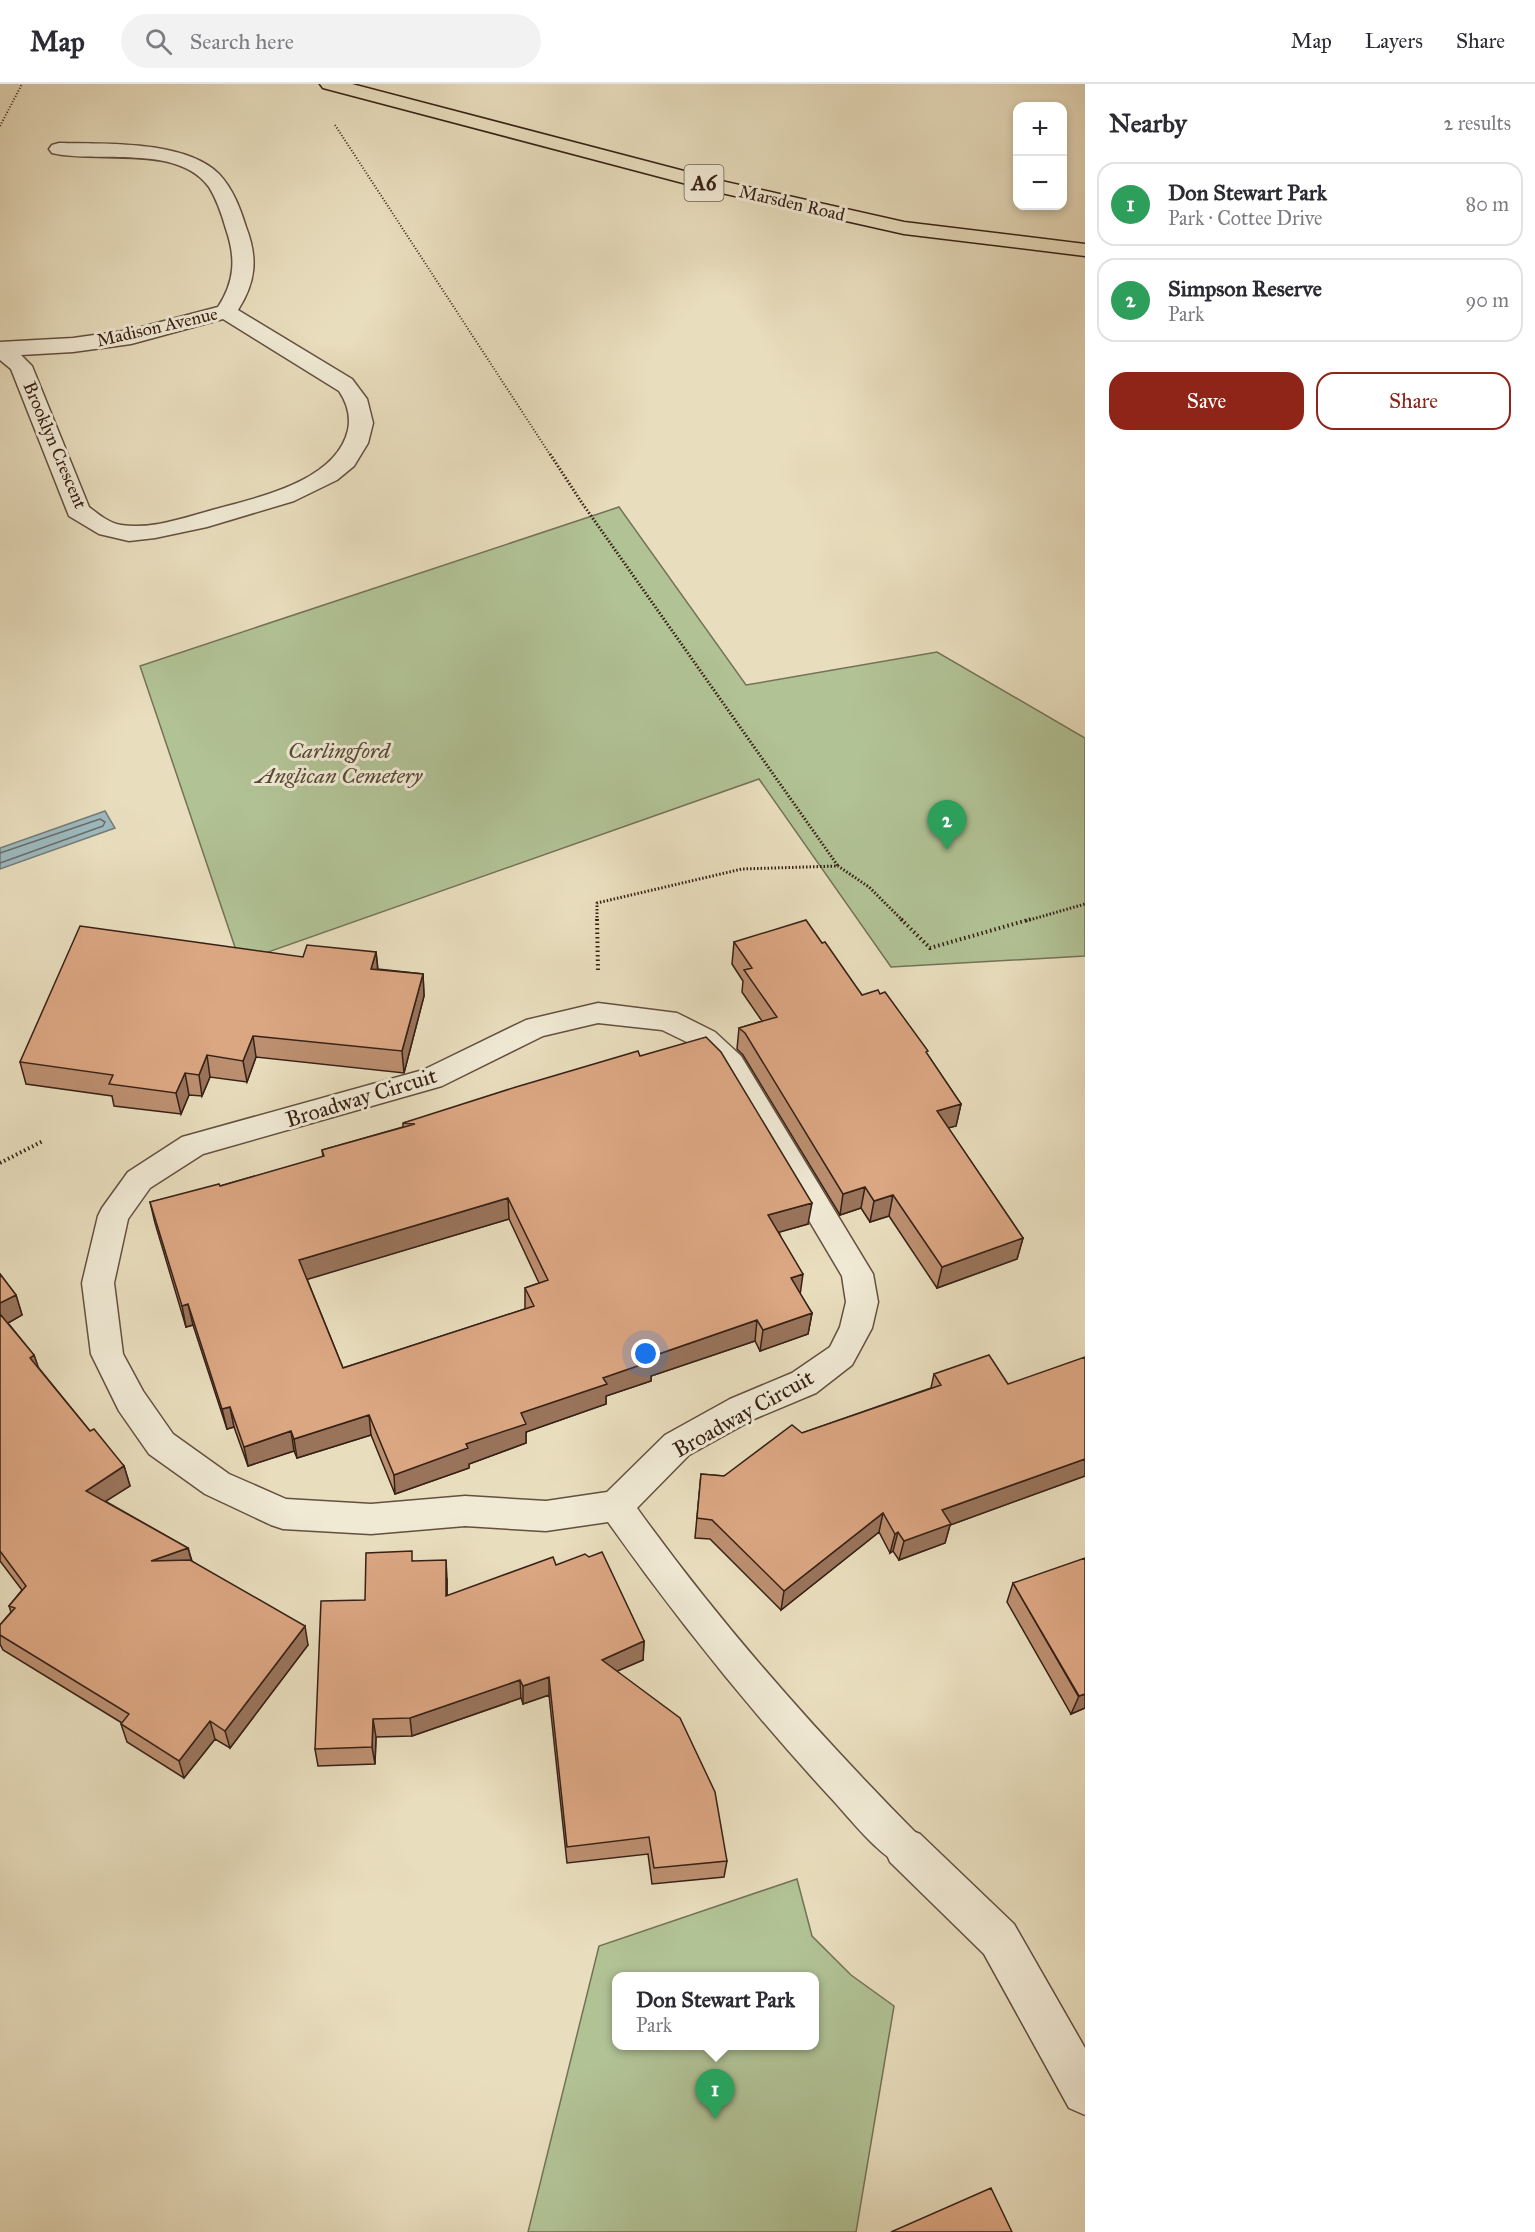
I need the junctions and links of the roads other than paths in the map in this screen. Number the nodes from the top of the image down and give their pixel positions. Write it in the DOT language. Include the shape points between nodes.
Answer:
graph roads {
  1 [pos="330,84"];
  2 [pos="59,149"];
  3 [pos="1085,250"];
  4 [pos="226,312"];
  5 [pos="1,349"];
  6 [pos="616,1506"];
  7 [pos="905,1848"];
  8 [pos="1085,2092"];
  1 -- 3 [label="highway, Marsden Road / A6" via="724,188 904,228"];
  2 -- 4 [label="street, Madison Avenue" via="153,153 207,174 222,192 243,247 245,272 240,291"];
  4 -- 5 [label="street, Madison Avenue" via="131,337"];
  4 -- 5 [label="street, Brooklyn Crescent" via="346,385 361,410 361,435 346,460 318,482 265,503 149,531 118,532 78,511 21,366"];
  6 -- 6 [label="lane, Broadway Circuit" via="546,1516 465,1510 371,1519 283,1514 217,1484 161,1444 131,1401 107,1354 98,1283 113,1216 139,1180 193,1145 432,1078 536,1027 598,1013 667,1020 705,1040 731,1064 857,1274 862,1302 856,1328 841,1356 804,1383 742,1409 677,1445"];
  6 -- 7 [label="lane" via="684,1600 741,1669 837,1780"];
  7 -- 8 [label="street" via="999,1939"];
}
